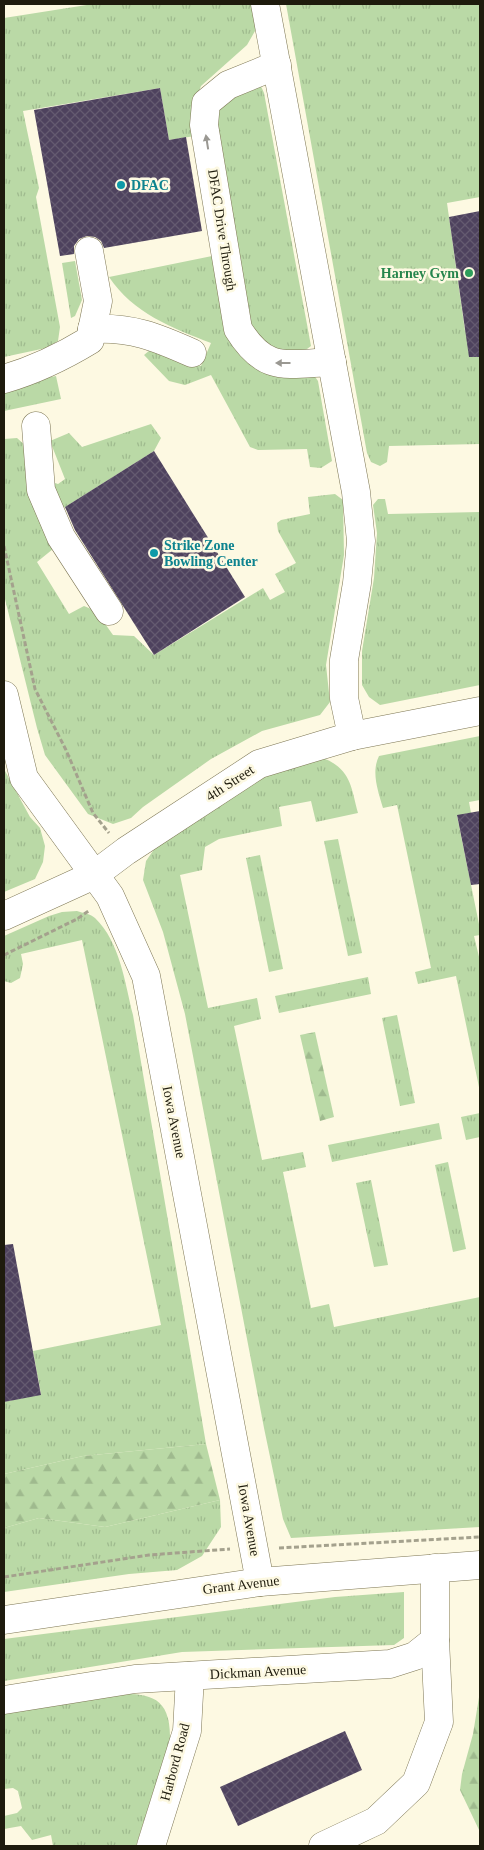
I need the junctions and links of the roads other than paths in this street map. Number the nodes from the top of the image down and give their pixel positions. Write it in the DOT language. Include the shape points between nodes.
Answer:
graph roads {
  1 [pos="265,4"];
  2 [pos="276,65"];
  3 [pos="89,251"];
  4 [pos="92,329"];
  5 [pos="192,353"];
  6 [pos="332,362"];
  7 [pos="4,379"];
  8 [pos="36,426"];
  9 [pos="109,611"];
  10 [pos="4,694"];
  11 [pos="480,711"];
  12 [pos="352,736"];
  13 [pos="102,885"];
  14 [pos="4,916"];
  15 [pos="480,1565"];
  16 [pos="435,1568"];
  17 [pos="260,1582"];
  18 [pos="4,1620"];
  19 [pos="435,1640"];
  20 [pos="190,1676"];
  21 [pos="4,1700"];
  22 [pos="151,1846"];
  23 [pos="323,1846"];
  1 -- 2 [label="street"];
  2 -- 6 [label="street"];
  6 -- 2 [label="street, DFAC Drive Through, one-way" via="272,363 250,348 238,329 204,125 206,103 228,85"];
  3 -- 4 [label="street" via="98,301"];
  4 -- 5 [label="street" via="116,328 149,334"];
  4 -- 7 [label="street" via="90,340 62,357"];
  6 -- 12 [label="street" via="356,492 361,541 358,583 344,660 344,698"];
  8 -- 9 [label="street" via="41,490 61,537"];
  10 -- 13 [label="street, Iowa Avenue" via="24,778"];
  11 -- 12 [label="street, 4th Street"];
  12 -- 13 [label="street, 4th Street" via="259,764 126,851"];
  13 -- 14 [label="street, 4th Street"];
  13 -- 17 [label="street, Iowa Avenue" via="146,976"];
  15 -- 16 [label="street, Grant Avenue"];
  16 -- 17 [label="street, Grant Avenue"];
  16 -- 19 [label="street"];
  17 -- 18 [label="street, Grant Avenue"];
  19 -- 20 [label="street, Dickman Avenue" via="415,1656 390,1664"];
  19 -- 23 [label="street" via="439,1722 416,1783 376,1821"];
  20 -- 21 [label="street, Dickman Avenue" via="135,1679"];
  20 -- 22 [label="street, Harbord Road" via="187,1731"];
}
